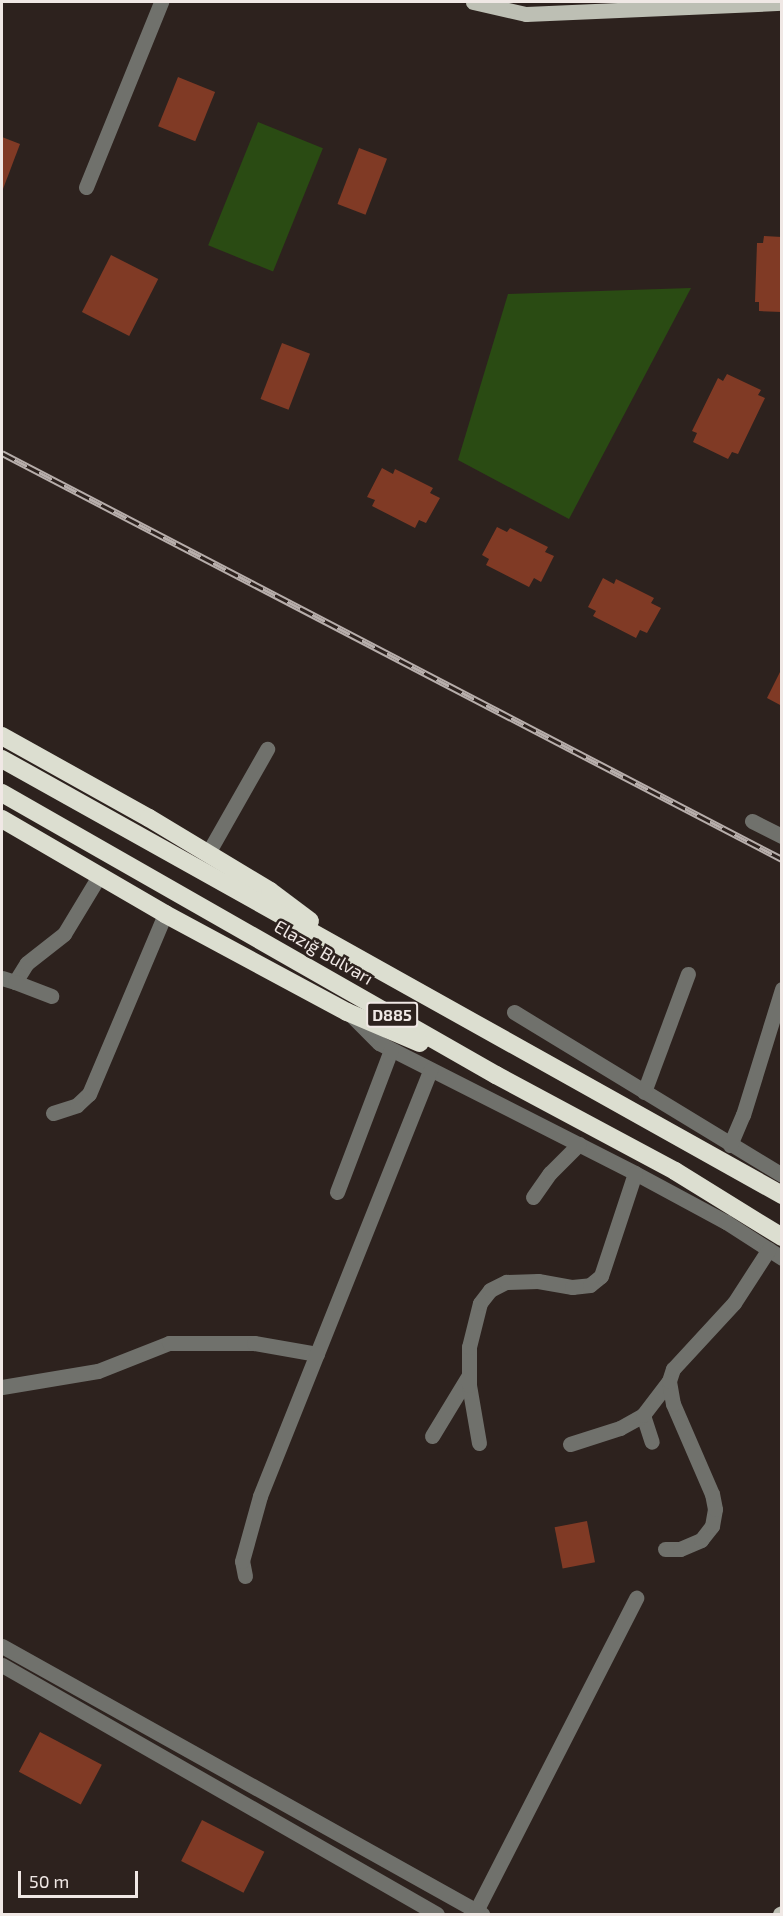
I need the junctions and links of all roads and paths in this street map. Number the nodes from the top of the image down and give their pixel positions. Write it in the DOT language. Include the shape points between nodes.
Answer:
graph roads {
  1 [pos="160,2"];
  2 [pos="472,2"];
  3 [pos="782,3"];
  4 [pos="86,188"];
  5 [pos="2,736"];
  6 [pos="267,749"];
  7 [pos="2,759"];
  8 [pos="2,793"];
  9 [pos="2,819"];
  10 [pos="752,821"];
  11 [pos="782,836"];
  12 [pos="208,853"];
  13 [pos="99,876"];
  14 [pos="165,914"];
  15 [pos="369,965"];
  16 [pos="688,974"];
  17 [pos="8,980"];
  18 [pos="782,989"];
  19 [pos="51,996"];
  20 [pos="347,1012"];
  21 [pos="514,1012"];
  22 [pos="391,1050"];
  23 [pos="430,1070"];
  24 [pos="496,1075"];
  25 [pos="645,1092"];
  26 [pos="53,1113"];
  27 [pos="579,1144"];
  28 [pos="730,1145"];
  29 [pos="635,1173"];
  30 [pos="782,1175"];
  31 [pos="337,1192"];
  32 [pos="782,1195"];
  33 [pos="533,1197"];
  34 [pos="777,1248"];
  35 [pos="317,1354"];
  36 [pos="469,1375"];
  37 [pos="669,1381"];
  38 [pos="2,1386"];
  39 [pos="643,1415"];
  40 [pos="432,1436"];
  41 [pos="652,1442"];
  42 [pos="479,1443"];
  43 [pos="570,1444"];
  44 [pos="665,1549"];
  45 [pos="245,1576"];
  46 [pos="636,1598"];
  47 [pos="2,1646"];
  48 [pos="3,1671"];
  49 [pos="479,1913"];
  50 [pos="437,1914"];
  1 -- 4 [label="street"];
  2 -- 3 [label="main road" via="526,14"];
  5 -- 12 [label="highway"];
  6 -- 12 [label="street"];
  7 -- 15 [label="highway, Elazığ Bulvarı / D885"];
  8 -- 24 [label="highway, Elazığ Bulvarı / D885"];
  9 -- 13 [label="highway"];
  10 -- 11 [label="street"];
  12 -- 15 [label="highway" via="270,891"];
  13 -- 14 [label="highway"];
  13 -- 17 [label="street" via="64,934"];
  14 -- 20 [label="highway"];
  14 -- 26 [label="street" via="88,1094 77,1105"];
  15 -- 32 [label="highway, Elazığ Bulvarı / D885"];
  16 -- 25 [label="street"];
  17 -- 19 [label="street"];
  18 -- 28 [label="street"];
  20 -- 22 [label="street"];
  20 -- 24 [label="highway"];
  21 -- 25 [label="street"];
  22 -- 23 [label="street"];
  22 -- 31 [label="street"];
  23 -- 27 [label="street"];
  23 -- 35 [label="street"];
  24 -- 34 [label="highway, Elazığ Bulvarı / D885" via="675,1171"];
  25 -- 28 [label="street"];
  27 -- 29 [label="street"];
  27 -- 33 [label="street" via="549,1173"];
  28 -- 30 [label="street"];
  29 -- 34 [label="street"];
  29 -- 36 [label="street" via="601,1276 590,1285 506,1282 490,1290 480,1303 469,1347"];
  34 -- 37 [label="street" via="734,1303 673,1369"];
  35 -- 38 [label="street" via="254,1343 169,1343 98,1371"];
  35 -- 45 [label="street" via="260,1496 242,1561"];
  36 -- 40 [label="street"];
  36 -- 42 [label="street"];
  37 -- 39 [label="street"];
  37 -- 44 [label="street" via="673,1404 715,1509 712,1526 701,1540 680,1550"];
  39 -- 41 [label="street"];
  39 -- 43 [label="street" via="620,1428"];
  46 -- 49 [label="street"];
  47 -- 49 [label="street"];
  48 -- 50 [label="street"];
}
